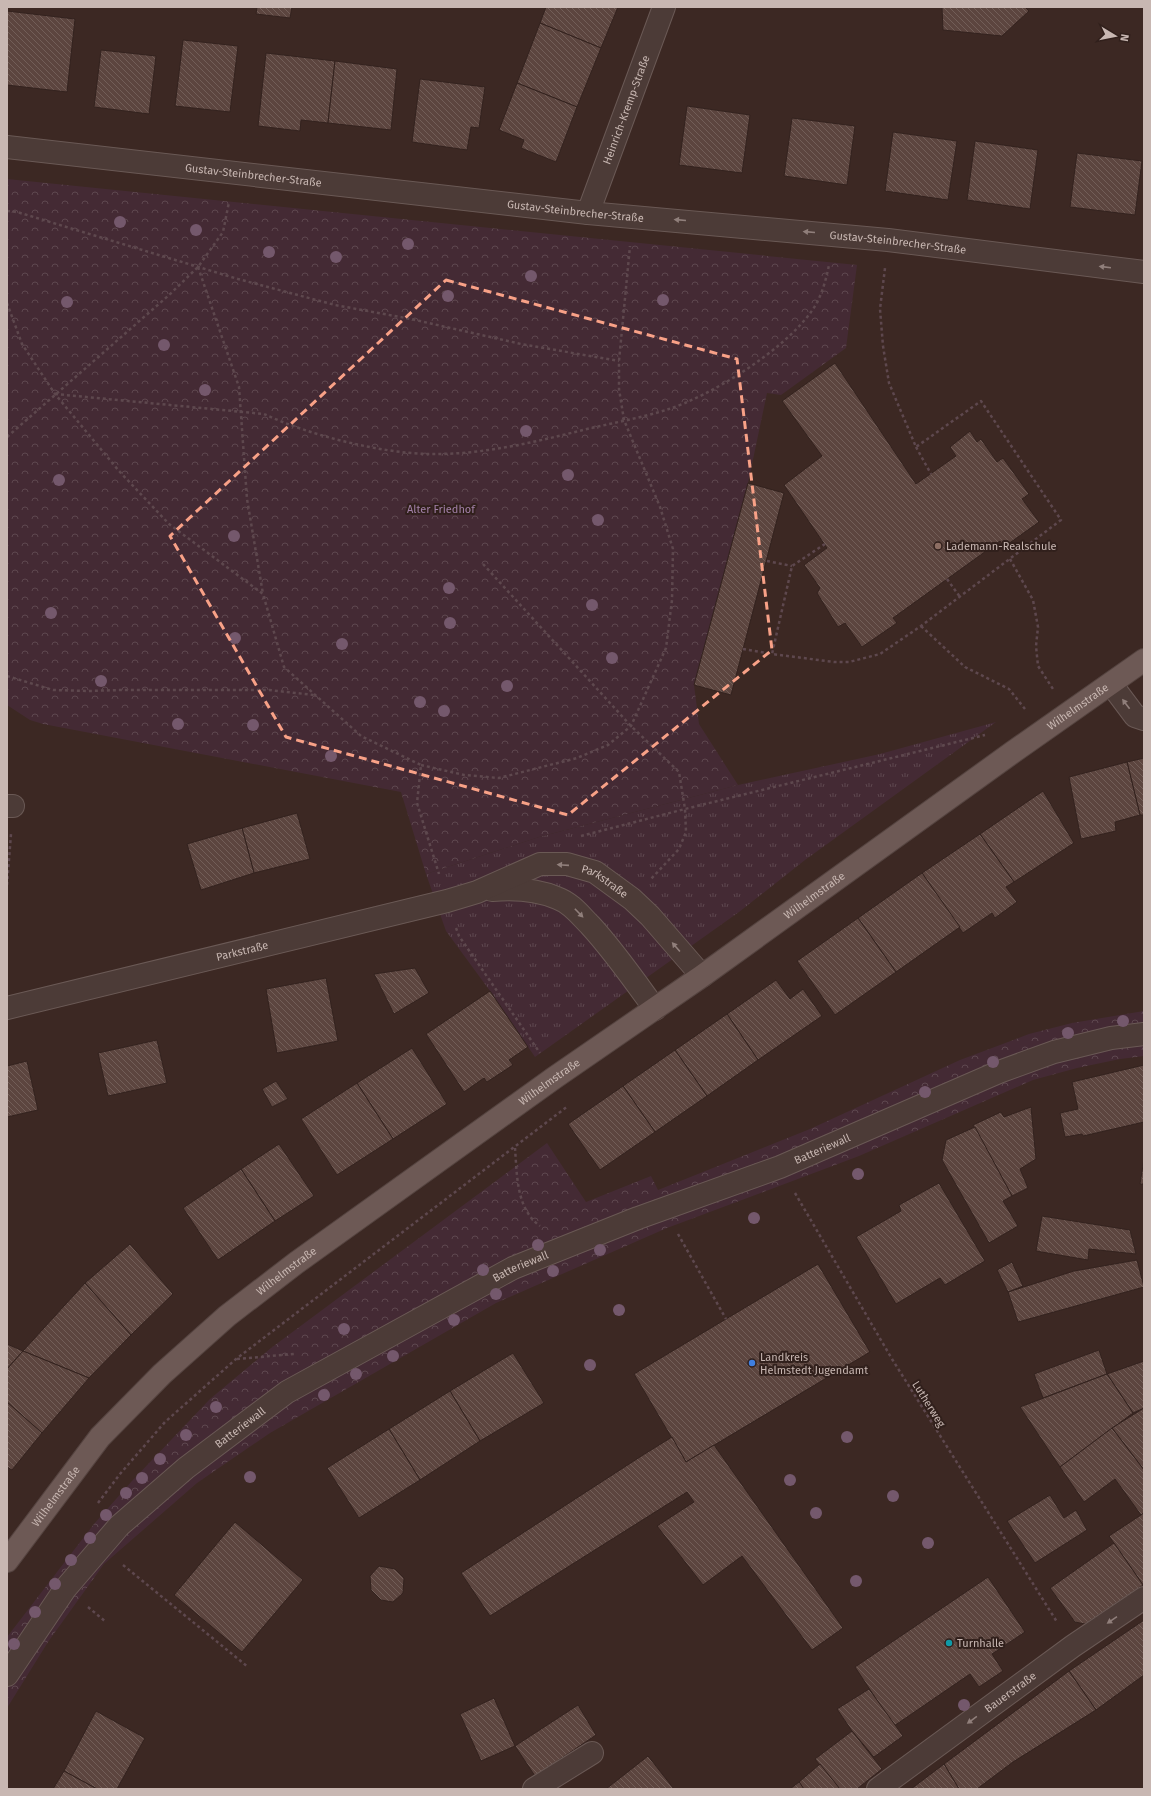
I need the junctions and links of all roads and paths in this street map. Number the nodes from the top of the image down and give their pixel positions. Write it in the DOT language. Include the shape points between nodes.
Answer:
graph roads {
  1 [pos="664,7"];
  2 [pos="7,146"];
  3 [pos="233,173"];
  4 [pos="7,211"];
  5 [pos="588,212"];
  6 [pos="633,216"];
  7 [pos="888,240"];
  8 [pos="198,267"];
  9 [pos="1144,272"];
  10 [pos="826,281"];
  11 [pos="7,303"];
  12 [pos="619,361"];
  13 [pos="55,394"];
  14 [pos="240,411"];
  15 [pos="624,420"];
  16 [pos="7,437"];
  17 [pos="916,447"];
  18 [pos="931,474"];
  19 [pos="825,544"];
  20 [pos="1010,559"];
  21 [pos="767,561"];
  22 [pos="483,564"];
  23 [pos="792,566"];
  24 [pos="947,579"];
  25 [pos="263,594"];
  26 [pos="960,597"];
  27 [pos="921,626"];
  28 [pos="743,649"];
  29 [pos="772,654"];
  30 [pos="1144,660"];
  31 [pos="7,676"];
  32 [pos="1111,684"];
  33 [pos="1055,694"];
  34 [pos="314,695"];
  35 [pos="1027,713"];
  36 [pos="1144,719"];
  37 [pos="631,726"];
  38 [pos="989,734"];
  39 [pos="421,765"];
  40 [pos="10,806"];
  41 [pos="685,809"];
  42 [pos="579,837"];
  43 [pos="8,875"];
  44 [pos="7,885"];
  45 [pos="477,892"];
  46 [pos="632,899"];
  47 [pos="448,901"];
  48 [pos="702,976"];
  49 [pos="7,1008"];
  50 [pos="655,1009"];
  51 [pos="1144,1034"];
  52 [pos="554,1078"];
  53 [pos="569,1106"];
  54 [pos="514,1148"];
  55 [pos="780,1167"];
  56 [pos="664,1209"];
  57 [pos="541,1226"];
  58 [pos="726,1319"];
  59 [pos="98,1504"];
  60 [pos="100,1547"];
  61 [pos="7,1561"];
  62 [pos="1144,1598"];
  63 [pos="1073,1646"];
  64 [pos="248,1667"];
  65 [pos="7,1674"];
  66 [pos="592,1753"];
  67 [pos="534,1789"];
  68 [pos="878,1789"];
  1 -- 5 [label="street, Heinrich-Kremp-Straße"];
  2 -- 3 [label="street, Gustav-Steinbrecher-Straße"];
  3 -- 5 [label="street, Gustav-Steinbrecher-Straße"];
  3 -- 8 [label="path" via="223,232"];
  4 -- 8 [label="path" via="18,212"];
  5 -- 6 [label="street, Gustav-Steinbrecher-Straße"];
  7 -- 6 [label="street, Gustav-Steinbrecher-Straße, one-way"];
  6 -- 12 [label="path"];
  9 -- 7 [label="street, Gustav-Steinbrecher-Straße, one-way"];
  7 -- 17 [label="path" via="880,309 883,346 889,382"];
  8 -- 12 [label="path" via="335,305 521,344"];
  8 -- 13 [label="path"];
  8 -- 14 [label="path" via="239,387"];
  10 -- 15 [label="path" via="812,311 797,328 741,373 700,397 666,410"];
  11 -- 13 [label="path" via="22,344"];
  12 -- 15 [label="path" via="619,389"];
  13 -- 14 [label="path"];
  13 -- 16 [label="path"];
  13 -- 25 [label="path" via="119,471 169,524"];
  14 -- 15 [label="path" via="264,414 286,424 361,445 427,454 487,452"];
  14 -- 25 [label="path" via="247,498"];
  15 -- 37 [label="path" via="660,507 673,549 672,600 666,648"];
  17 -- 18 [label="path"];
  17 -- 20 [label="path" via="981,401 1061,520"];
  19 -- 23 [label="path"];
  20 -- 26 [label="path"];
  20 -- 33 [label="path" via="1034,600 1038,628 1038,666"];
  21 -- 23 [label="path"];
  22 -- 37 [label="path"];
  23 -- 29 [label="path"];
  24 -- 26 [label="path"];
  25 -- 34 [label="path" via="284,667"];
  26 -- 27 [label="path"];
  27 -- 29 [label="path" via="880,654 856,660 834,662"];
  27 -- 35 [label="path" via="965,667 1009,689"];
  28 -- 29 [label="path"];
  30 -- 32 [label="main road, Wilhelmstraße"];
  31 -- 34 [label="path" via="53,690 269,690"];
  36 -- 32 [label="street, one-way" via="1135,716"];
  32 -- 48 [label="main road, Wilhelmstraße"];
  34 -- 39 [label="path" via="361,736"];
  37 -- 39 [label="path" via="608,744 577,758 499,778 464,775"];
  37 -- 41 [label="path" via="679,772"];
  38 -- 41 [label="path"];
  39 -- 47 [label="path" via="417,803"];
  40 -- 43 [label="path"];
  41 -- 42 [label="path"];
  41 -- 46 [label="path" via="686,832 679,849"];
  43 -- 44 [label="path"];
  46 -- 45 [label="street, Parkstraße, one-way" via="595,872 567,864 540,864"];
  45 -- 47 [label="street, Parkstraße"];
  45 -- 50 [label="street, Parkstraße, one-way" via="514,888 536,891 558,898 575,909 612,949"];
  48 -- 46 [label="street, Parkstraße, one-way"];
  47 -- 49 [label="street, Parkstraße"];
  47 -- 52 [label="path" via="459,936 545,1060"];
  48 -- 50 [label="main road, Wilhelmstraße"];
  50 -- 52 [label="main road, Wilhelmstraße"];
  51 -- 55 [label="street, Batteriewall" via="1111,1038 1040,1057 999,1072"];
  52 -- 61 [label="main road, Wilhelmstraße" via="296,1263 227,1316 162,1374 100,1437"];
  53 -- 54 [label="path"];
  54 -- 57 [label="path" via="522,1204"];
  54 -- 59 [label="path" via="236,1359 164,1422"];
  55 -- 56 [label="street, Batteriewall"];
  55 -- 63 [label="path, Lutherweg" via="892,1359"];
  56 -- 58 [label="path"];
  56 -- 60 [label="street, Batteriewall" via="513,1268 286,1392 186,1468 119,1526"];
  60 -- 64 [label="path"];
  60 -- 65 [label="street, Batteriewall" via="65,1589"];
  62 -- 63 [label="street, Bauerstraße, one-way"];
  63 -- 68 [label="street, Bauerstraße, one-way"];
  66 -- 67 [label="street"];
}
